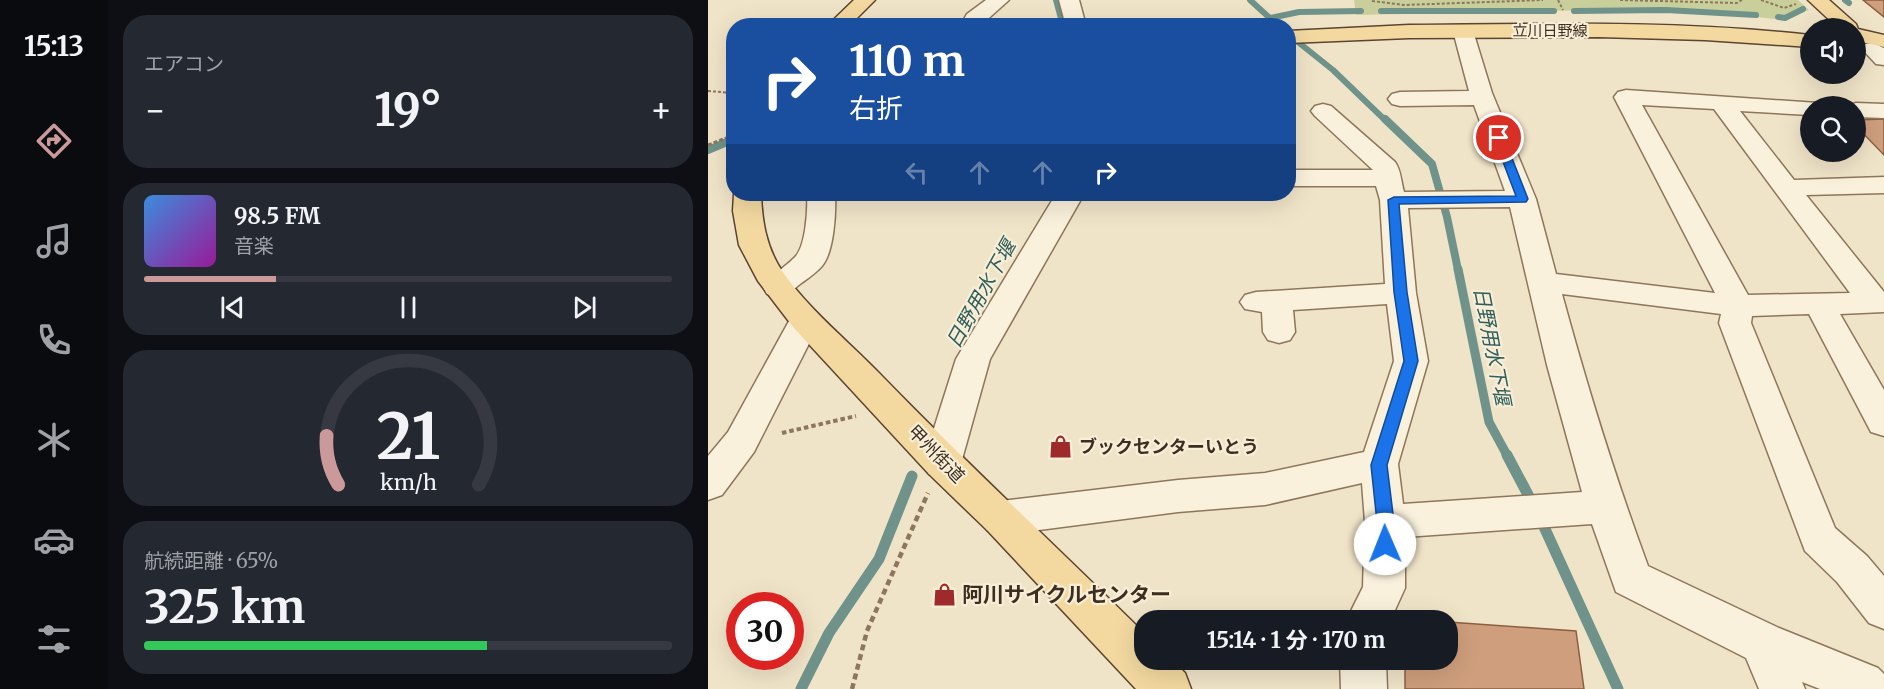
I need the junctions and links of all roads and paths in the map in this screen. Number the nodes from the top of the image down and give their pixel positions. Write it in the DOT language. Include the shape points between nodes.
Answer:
graph roads {
  1 [pos="865,0"];
  2 [pos="999,0"];
  3 [pos="1069,0"];
  4 [pos="1543,0"];
  5 [pos="1620,0"];
  6 [pos="1742,0"];
  7 [pos="1761,0"];
  8 [pos="1372,1"];
  9 [pos="1812,2"];
  10 [pos="1772,4"];
  11 [pos="1370,6"];
  12 [pos="1779,10"];
  13 [pos="846,18"];
  14 [pos="974,18"];
  15 [pos="1074,18"];
  16 [pos="1834,18"];
  17 [pos="1296,26"];
  18 [pos="1338,28"];
  19 [pos="1800,28"];
  20 [pos="1463,31"];
  21 [pos="1296,36"];
  22 [pos="1800,40"];
  23 [pos="708,91"];
  24 [pos="726,92"];
  25 [pos="1483,98"];
  26 [pos="1400,99"];
  27 [pos="1723,105"];
  28 [pos="1800,108"];
  29 [pos="1866,110"];
  30 [pos="1323,111"];
  31 [pos="1884,111"];
  32 [pos="726,138"];
  33 [pos="708,145"];
  34 [pos="1296,179"];
  35 [pos="1884,185"];
  36 [pos="1786,188"];
  37 [pos="1390,189"];
  38 [pos="1522,199"];
  39 [pos="748,201"];
  40 [pos="821,201"];
  41 [pos="1066,201"];
  42 [pos="1543,282"];
  43 [pos="778,287"];
  44 [pos="1401,292"];
  45 [pos="1879,302"];
  46 [pos="1819,304"];
  47 [pos="1738,306"];
  48 [pos="805,320"];
  49 [pos="1279,332"];
  50 [pos="892,408"];
  51 [pos="1884,422"];
  52 [pos="741,442"];
  53 [pos="942,463"];
  54 [pos="1379,465"];
  55 [pos="708,484"];
  56 [pos="1606,507"];
  57 [pos="1001,518"];
  58 [pos="1385,522"];
  59 [pos="1868,568"];
  60 [pos="1884,609"];
  61 [pos="1373,610"];
  62 [pos="1763,643"];
  63 [pos="1363,670"];
  64 [pos="1871,681"];
  65 [pos="852,689"];
  66 [pos="1168,689"];
  67 [pos="1364,689"];
  68 [pos="1782,689"];
  1 -- 13 [label="main road"];
  2 -- 14 [label="street"];
  3 -- 15 [label="street"];
  4 -- 8 [label="path" via="1404,5"];
  5 -- 6 [label="path"];
  7 -- 10 [label="path"];
  8 -- 11 [label="path"];
  9 -- 10 [label="path" via="1784,8"];
  9 -- 16 [label="main road"];
  10 -- 12 [label="path"];
  17 -- 18 [label="main road, 立川日野線"];
  18 -- 19 [label="main road, 立川日野線" via="1697,20"];
  18 -- 20 [label="main road, 立川日野線"];
  18 -- 21 [label="main road, 立川日野線"];
  20 -- 22 [label="main road, 立川日野線" via="1706,32"];
  20 -- 25 [label="street"];
  23 -- 24 [label="path"];
  25 -- 26 [label="street"];
  25 -- 38 [label="street"];
  27 -- 28 [label="street"];
  27 -- 36 [label="street"];
  27 -- 47 [label="street" via="1626,98"];
  29 -- 31 [label="street"];
  30 -- 37 [label="street" via="1386,168"];
  32 -- 33 [label="path"];
  34 -- 37 [label="street"];
  35 -- 36 [label="street"];
  36 -- 45 [label="street"];
  37 -- 38 [label="street" via="1442,200"];
  37 -- 44 [label="street"];
  38 -- 42 [label="street"];
  39 -- 43 [label="main road, 甲州街道" via="754,245"];
  40 -- 43 [label="street" via="822,216 811,260"];
  41 -- 53 [label="street" via="973,359"];
  42 -- 47 [label="street"];
  42 -- 56 [label="street" via="1563,365"];
  43 -- 48 [label="main road, 甲州街道"];
  44 -- 49 [label="street" via="1266,302"];
  44 -- 54 [label="street" via="1411,361"];
  45 -- 46 [label="street"];
  46 -- 47 [label="street"];
  46 -- 51 [label="street"];
  47 -- 59 [label="street" via="1735,323 1819,539"];
  48 -- 50 [label="main road, 甲州街道"];
  48 -- 52 [label="street"];
  50 -- 52 [label="path"];
  50 -- 53 [label="main road, 甲州街道"];
  52 -- 55 [label="street"];
  53 -- 57 [label="main road, 甲州街道"];
  53 -- 65 [label="path" via="867,631"];
  54 -- 57 [label="street" via="1265,489"];
  54 -- 58 [label="street"];
  56 -- 58 [label="street"];
  56 -- 62 [label="street" via="1631,579"];
  57 -- 66 [label="main road, 甲州街道"];
  58 -- 61 [label="street" via="1384,588"];
  59 -- 60 [label="street"];
  62 -- 64 [label="street"];
  62 -- 68 [label="street"];
  63 -- 67 [label="street"];
}
